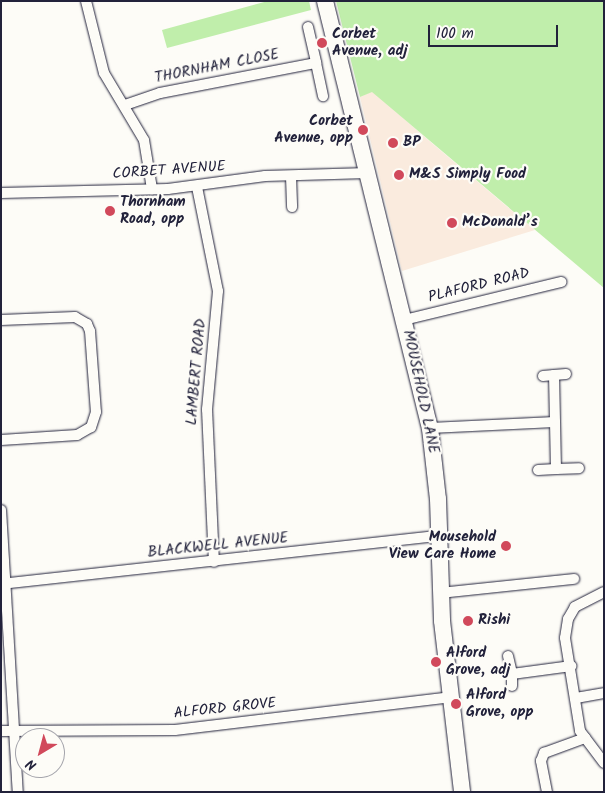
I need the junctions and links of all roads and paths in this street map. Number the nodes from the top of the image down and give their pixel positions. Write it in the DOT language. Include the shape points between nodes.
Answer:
graph roads {
  1 [pos="86,1"];
  2 [pos="325,1"];
  3 [pos="308,27"];
  4 [pos="316,63"];
  5 [pos="323,96"];
  6 [pos="125,105"];
  7 [pos="368,173"];
  8 [pos="291,176"];
  9 [pos="197,187"];
  10 [pos="152,189"];
  11 [pos="1,193"];
  12 [pos="292,207"];
  13 [pos="561,282"];
  14 [pos="1,320"];
  15 [pos="404,320"];
  16 [pos="566,374"];
  17 [pos="554,375"];
  18 [pos="543,376"];
  19 [pos="555,422"];
  20 [pos="430,428"];
  21 [pos="1,440"];
  22 [pos="579,468"];
  23 [pos="556,469"];
  24 [pos="538,470"];
  25 [pos="1,510"];
  26 [pos="438,536"];
  27 [pos="214,562"];
  28 [pos="574,579"];
  29 [pos="4,584"];
  30 [pos="604,592"];
  31 [pos="440,593"];
  32 [pos="508,656"];
  33 [pos="570,666"];
  34 [pos="512,674"];
  35 [pos="512,686"];
  36 [pos="604,693"];
  37 [pos="450,697"];
  38 [pos="576,698"];
  39 [pos="1,731"];
  40 [pos="65,731"];
  41 [pos="15,732"];
  42 [pos="585,738"];
  43 [pos="604,763"];
  44 [pos="17,778"];
  45 [pos="18,792"];
  46 [pos="462,792"];
  47 [pos="547,792"];
  1 -- 6 [label="street" via="99,62"];
  2 -- 7 [label="highway, MOUSEHOLD LANE"];
  3 -- 4 [label="street"];
  4 -- 5 [label="street"];
  4 -- 6 [label="street, THORNHAM CLOSE" via="160,94"];
  6 -- 10 [label="street" via="144,140"];
  7 -- 8 [label="street, CORBET AVENUE"];
  7 -- 15 [label="highway, MOUSEHOLD LANE"];
  8 -- 9 [label="street, CORBET AVENUE" via="265,176"];
  8 -- 12 [label="street"];
  9 -- 10 [label="street, CORBET AVENUE"];
  9 -- 27 [label="street, LAMBERT ROAD" via="218,292 207,409"];
  10 -- 11 [label="street, CORBET AVENUE"];
  13 -- 15 [label="street, PLAFORD ROAD"];
  14 -- 21 [label="street" via="76,317 87,324 96,412 91,427 77,435"];
  15 -- 20 [label="highway, MOUSEHOLD LANE"];
  16 -- 17 [label="street"];
  17 -- 18 [label="street"];
  17 -- 19 [label="street"];
  19 -- 20 [label="street"];
  19 -- 23 [label="street"];
  20 -- 26 [label="highway, MOUSEHOLD LANE" via="438,499"];
  22 -- 23 [label="street"];
  23 -- 24 [label="street"];
  25 -- 29 [label="street"];
  26 -- 27 [label="street, BLACKWELL AVENUE"];
  26 -- 31 [label="highway, MOUSEHOLD LANE"];
  27 -- 29 [label="street, BLACKWELL AVENUE"];
  28 -- 31 [label="street"];
  29 -- 41 [label="street"];
  30 -- 33 [label="street" via="582,602 568,618 565,638"];
  31 -- 37 [label="highway, MOUSEHOLD LANE"];
  32 -- 34 [label="street"];
  33 -- 34 [label="street"];
  33 -- 38 [label="street"];
  34 -- 35 [label="street"];
  36 -- 38 [label="street"];
  37 -- 40 [label="street, ALFORD GROVE" via="175,730"];
  37 -- 46 [label="highway, MOUSEHOLD LANE"];
  38 -- 42 [label="street" via="577,721"];
  39 -- 41 [label="street, ALFORD GROVE"];
  42 -- 43 [label="street"];
  42 -- 47 [label="street" via="544,753 541,761"];
  44 -- 45 [label="street"];
}
